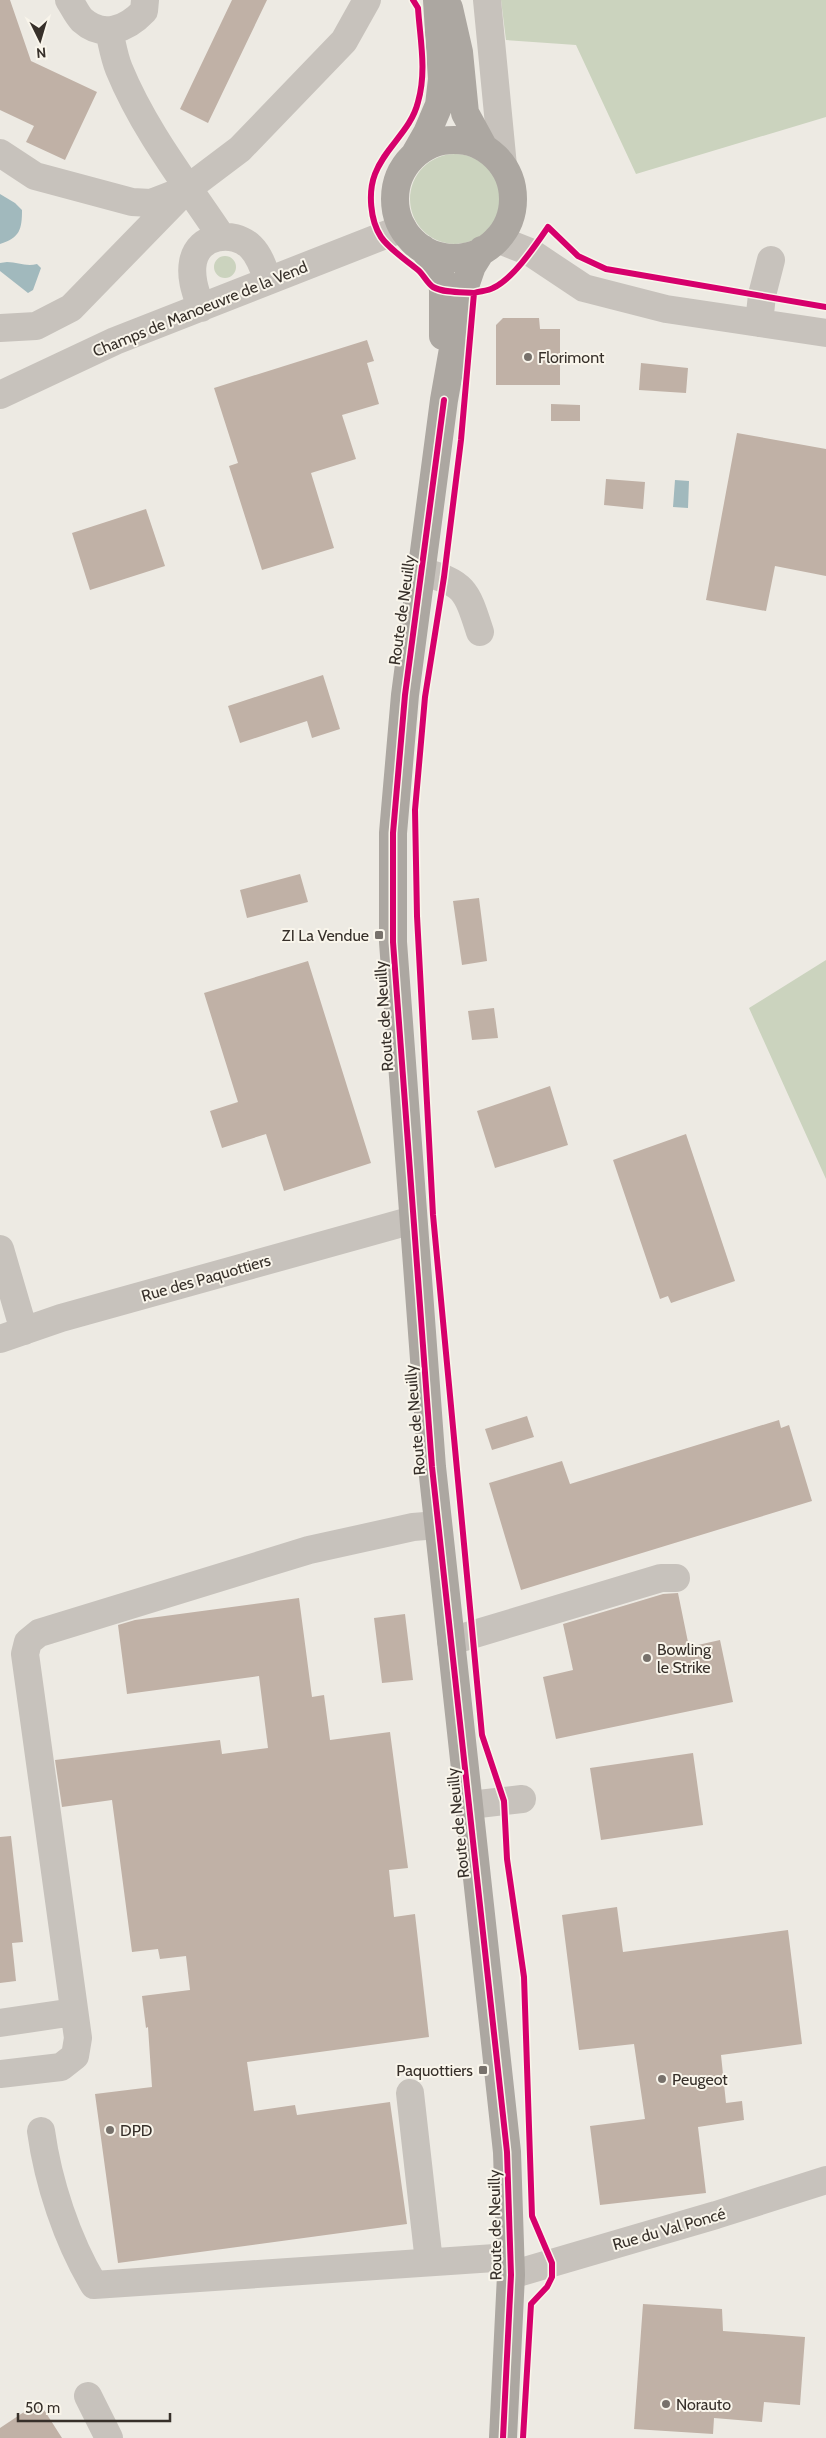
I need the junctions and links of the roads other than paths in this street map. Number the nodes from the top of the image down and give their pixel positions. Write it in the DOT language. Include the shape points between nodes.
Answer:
graph roads {
  1 [pos="69,0"];
  2 [pos="145,0"];
  3 [pos="367,0"];
  4 [pos="437,0"];
  5 [pos="448,0"];
  6 [pos="487,0"];
  7 [pos="110,31"];
  8 [pos="0,153"];
  9 [pos="415,154"];
  10 [pos="493,157"];
  11 [pos="187,189"];
  12 [pos="403,228"];
  13 [pos="221,236"];
  14 [pos="489,245"];
  15 [pos="423,249"];
  16 [pos="771,260"];
  17 [pos="268,281"];
  18 [pos="202,308"];
  19 [pos="759,323"];
  20 [pos="0,328"];
  21 [pos="826,333"];
  22 [pos="0,395"];
  23 [pos="444,400"];
  24 [pos="422,572"];
  25 [pos="480,632"];
  26 [pos="413,1220"];
  27 [pos="0,1249"];
  28 [pos="12,1335"];
  29 [pos="438,1526"];
  30 [pos="676,1578"];
  31 [pos="451,1640"];
  32 [pos="522,1799"];
  33 [pos="470,1805"];
  34 [pos="74,2012"];
  35 [pos="0,2023"];
  36 [pos="0,2074"];
  37 [pos="410,2093"];
  38 [pos="41,2131"];
  39 [pos="826,2180"];
  40 [pos="429,2262"];
  41 [pos="510,2266"];
  42 [pos="88,2396"];
  43 [pos="109,2438"];
  44 [pos="503,2438"];
  1 -- 7 [label="street" via="81,19 93,28"];
  2 -- 7 [label="street" via="144,11 132,24"];
  3 -- 11 [label="street" via="344,41 240,149"];
  4 -- 9 [label="main road" via="442,79 439,105"];
  5 -- 10 [label="main road" via="459,52 465,113"];
  6 -- 10 [label="street"];
  7 -- 11 [label="street" via="118,67 139,113"];
  8 -- 11 [label="street" via="35,176 132,202 151,203"];
  9 -- 10 [label="main road" via="431,144 449,140 467,141"];
  9 -- 12 [label="main road" via="397,181 396,205"];
  10 -- 14 [label="main road" via="512,187 512,206 507,224"];
  11 -- 13 [label="street"];
  11 -- 20 [label="street" via="71,308 36,326"];
  12 -- 15 [label="main road"];
  12 -- 17 [label="street, Champs de Manoeuvre de la Vend"];
  13 -- 17 [label="street" via="243,240 252,248"];
  13 -- 18 [label="street" via="209,239 193,260 192,277"];
  14 -- 15 [label="main road" via="456,257"];
  14 -- 19 [label="street" via="530,252 584,288 666,309"];
  14 -- 23 [label="main road, Route de Neuilly" via="472,266 463,292"];
  15 -- 23 [label="main road" via="440,270 443,290"];
  16 -- 19 [label="street"];
  17 -- 18 [label="street, Champs de Manoeuvre de la Vend"];
  18 -- 22 [label="street, Champs de Manoeuvre de la Vend" via="115,341"];
  19 -- 21 [label="street"];
  23 -- 24 [label="main road, Route de Neuilly"];
  24 -- 25 [label="street" via="444,577 460,587 470,602"];
  24 -- 26 [label="main road, Route de Neuilly" via="404,696 393,833 393,942"];
  26 -- 28 [label="street, Rue des Paquottiers" via="61,1318"];
  26 -- 29 [label="main road, Route de Neuilly"];
  27 -- 28 [label="street"];
  29 -- 31 [label="main road, Route de Neuilly"];
  29 -- 34 [label="street" via="413,1527 309,1550 39,1633 28,1642 25,1654"];
  30 -- 31 [label="street" via="661,1578"];
  31 -- 33 [label="main road, Route de Neuilly"];
  32 -- 33 [label="street"];
  33 -- 41 [label="main road, Route de Neuilly" via="507,2152"];
  34 -- 35 [label="street"];
  34 -- 36 [label="street" via="78,2038 75,2056 68,2063 61,2067"];
  37 -- 40 [label="street"];
  38 -- 40 [label="street, Rue du Val Poncé" via="46,2167 82,2264 94,2285"];
  39 -- 41 [label="street, Rue du Val Poncé" via="716,2215"];
  40 -- 41 [label="street, Rue du Val Poncé"];
  41 -- 44 [label="main road, Route de Neuilly"];
  42 -- 43 [label="street"];
}
